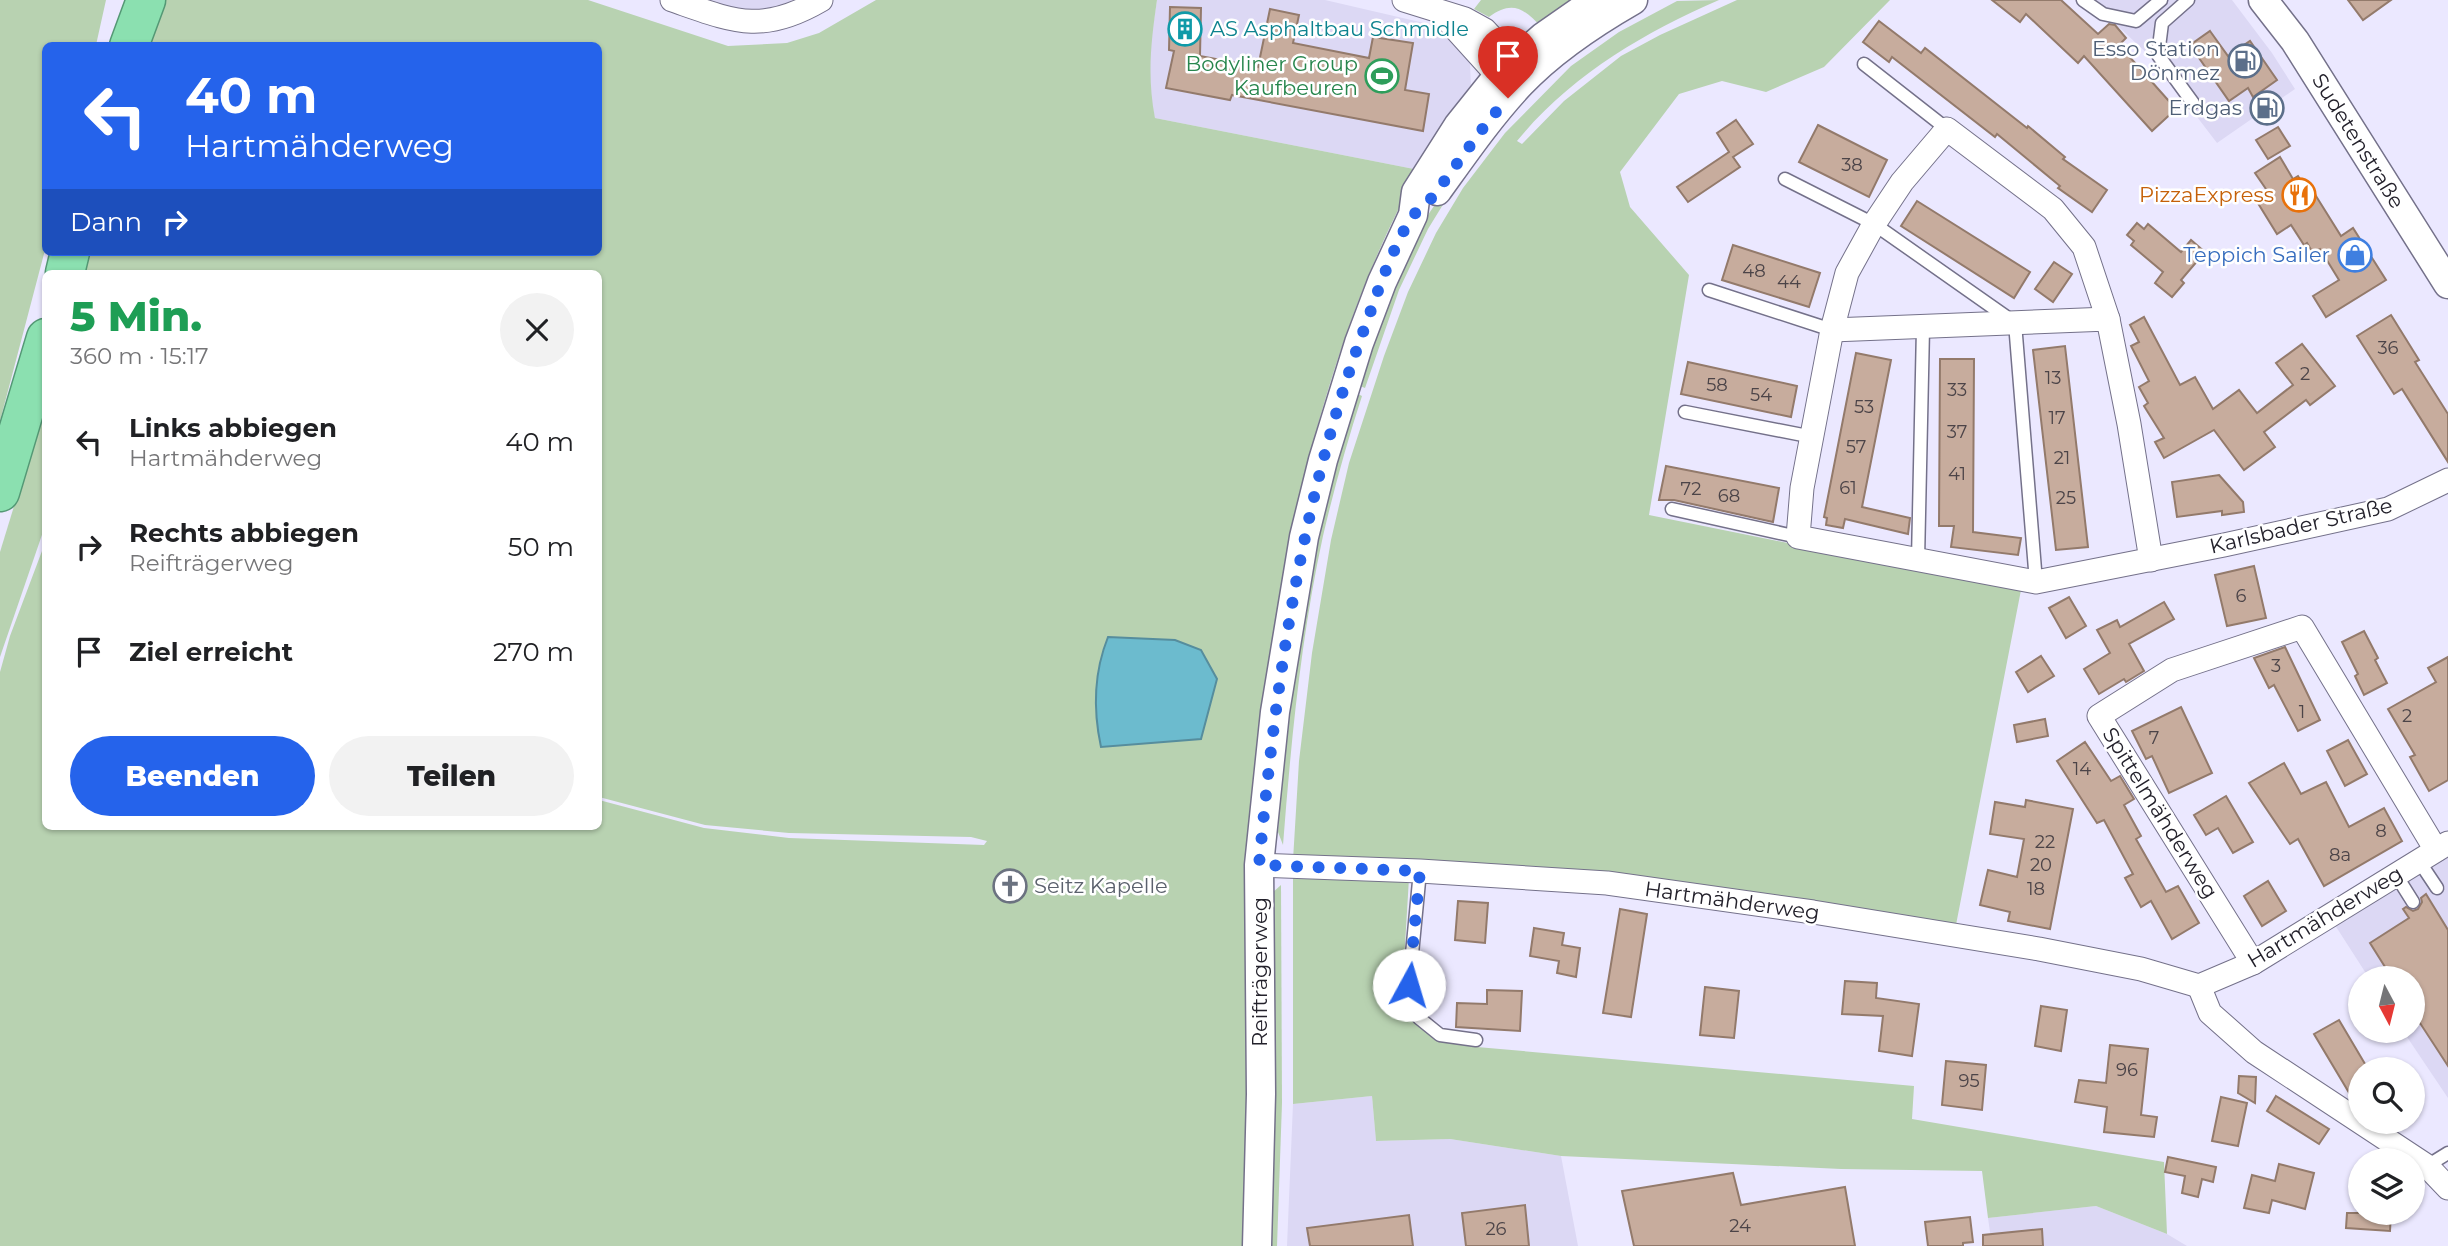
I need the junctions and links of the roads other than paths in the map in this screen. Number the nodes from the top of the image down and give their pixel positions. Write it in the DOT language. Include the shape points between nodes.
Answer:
graph roads {
  1 [pos="117,0"];
  2 [pos="130,0"];
  3 [pos="146,0"];
  4 [pos="672,0"];
  5 [pos="821,0"];
  6 [pos="1404,0"];
  7 [pos="1596,0"];
  8 [pos="1633,0"];
  9 [pos="2083,0"];
  10 [pos="2161,0"];
  11 [pos="2188,0"];
  12 [pos="2263,0"];
  13 [pos="114,42"];
  14 [pos="122,42"];
  15 [pos="130,42"];
  16 [pos="1864,64"];
  17 [pos="1511,73"];
  18 [pos="2193,103"];
  19 [pos="1947,129"];
  20 [pos="1785,179"];
  21 [pos="1874,224"];
  22 [pos="2448,284"];
  23 [pos="1709,290"];
  24 [pos="2108,320"];
  25 [pos="2015,323"];
  26 [pos="1923,328"];
  27 [pos="1832,330"];
  28 [pos="42,351"];
  29 [pos="1685,412"];
  30 [pos="1813,437"];
  31 [pos="2448,480"];
  32 [pos="0,492"];
  33 [pos="1672,509"];
  34 [pos="1798,537"];
  35 [pos="1918,560"];
  36 [pos="2151,560"];
  37 [pos="2036,582"];
  38 [pos="2435,851"];
  39 [pos="1259,865"];
  40 [pos="1420,871"];
  41 [pos="2396,874"];
  42 [pos="2437,888"];
  43 [pos="2413,902"];
  44 [pos="2253,963"];
  45 [pos="2199,986"];
  46 [pos="1476,1040"];
  47 [pos="2448,1153"];
  48 [pos="2427,1166"];
  49 [pos="2448,1188"];
  50 [pos="1257,1246"];
  1 -- 13 [label="highway"];
  2 -- 14 [label="highway"];
  3 -- 15 [label="highway"];
  4 -- 5 [label="street" via="734,21 756,22 802,11"];
  6 -- 17 [label="street" via="1485,30"];
  7 -- 17 [label="street, Reifträgerweg" via="1544,37"];
  8 -- 17 [label="street, Reifträgerweg" via="1556,52"];
  9 -- 10 [label="lane" via="2103,14 2136,21"];
  11 -- 18 [label="lane" via="2162,23 2158,55"];
  12 -- 22 [label="street, Sudetenstraße" via="2295,41"];
  16 -- 19 [label="lane"];
  17 -- 39 [label="street, Reifträgerweg" via="1483,127 1432,198 1413,215 1382,282 1344,387 1304,537 1275,712"];
  19 -- 21 [label="street"];
  19 -- 24 [label="street" via="2053,209 2084,247"];
  20 -- 21 [label="lane"];
  21 -- 25 [label="lane"];
  21 -- 27 [label="street" via="1847,273"];
  23 -- 27 [label="lane"];
  24 -- 25 [label="street"];
  24 -- 36 [label="street"];
  25 -- 26 [label="street"];
  25 -- 37 [label="lane"];
  26 -- 27 [label="street"];
  26 -- 35 [label="lane"];
  27 -- 30 [label="street"];
  28 -- 32 [label="highway"];
  29 -- 30 [label="lane"];
  30 -- 34 [label="street"];
  31 -- 36 [label="street, Karlsbader Straße" via="2388,509"];
  33 -- 34 [label="lane, Karlsbader Straße"];
  34 -- 35 [label="street, Karlsbader Straße"];
  35 -- 37 [label="street, Karlsbader Straße"];
  36 -- 37 [label="street, Karlsbader Straße"];
  38 -- 41 [label="street, Hartmähderweg"];
  38 -- 42 [label="lane"];
  38 -- 44 [label="street, Spittelmähderweg" via="2302,627 2172,670 2099,716"];
  39 -- 40 [label="street, Hartmähderweg"];
  39 -- 50 [label="street, Reifträgerweg"];
  40 -- 45 [label="street, Hartmähderweg" via="1607,883 1813,912 2090,958"];
  40 -- 46 [label="lane" via="1409,985 1419,1018 1440,1035"];
  41 -- 43 [label="lane"];
  41 -- 44 [label="street, Hartmähderweg"];
  44 -- 45 [label="street, Hartmähderweg"];
  45 -- 48 [label="street" via="2210,1013 2253,1052"];
  47 -- 48 [label="lane"];
  48 -- 49 [label="street"];
}
